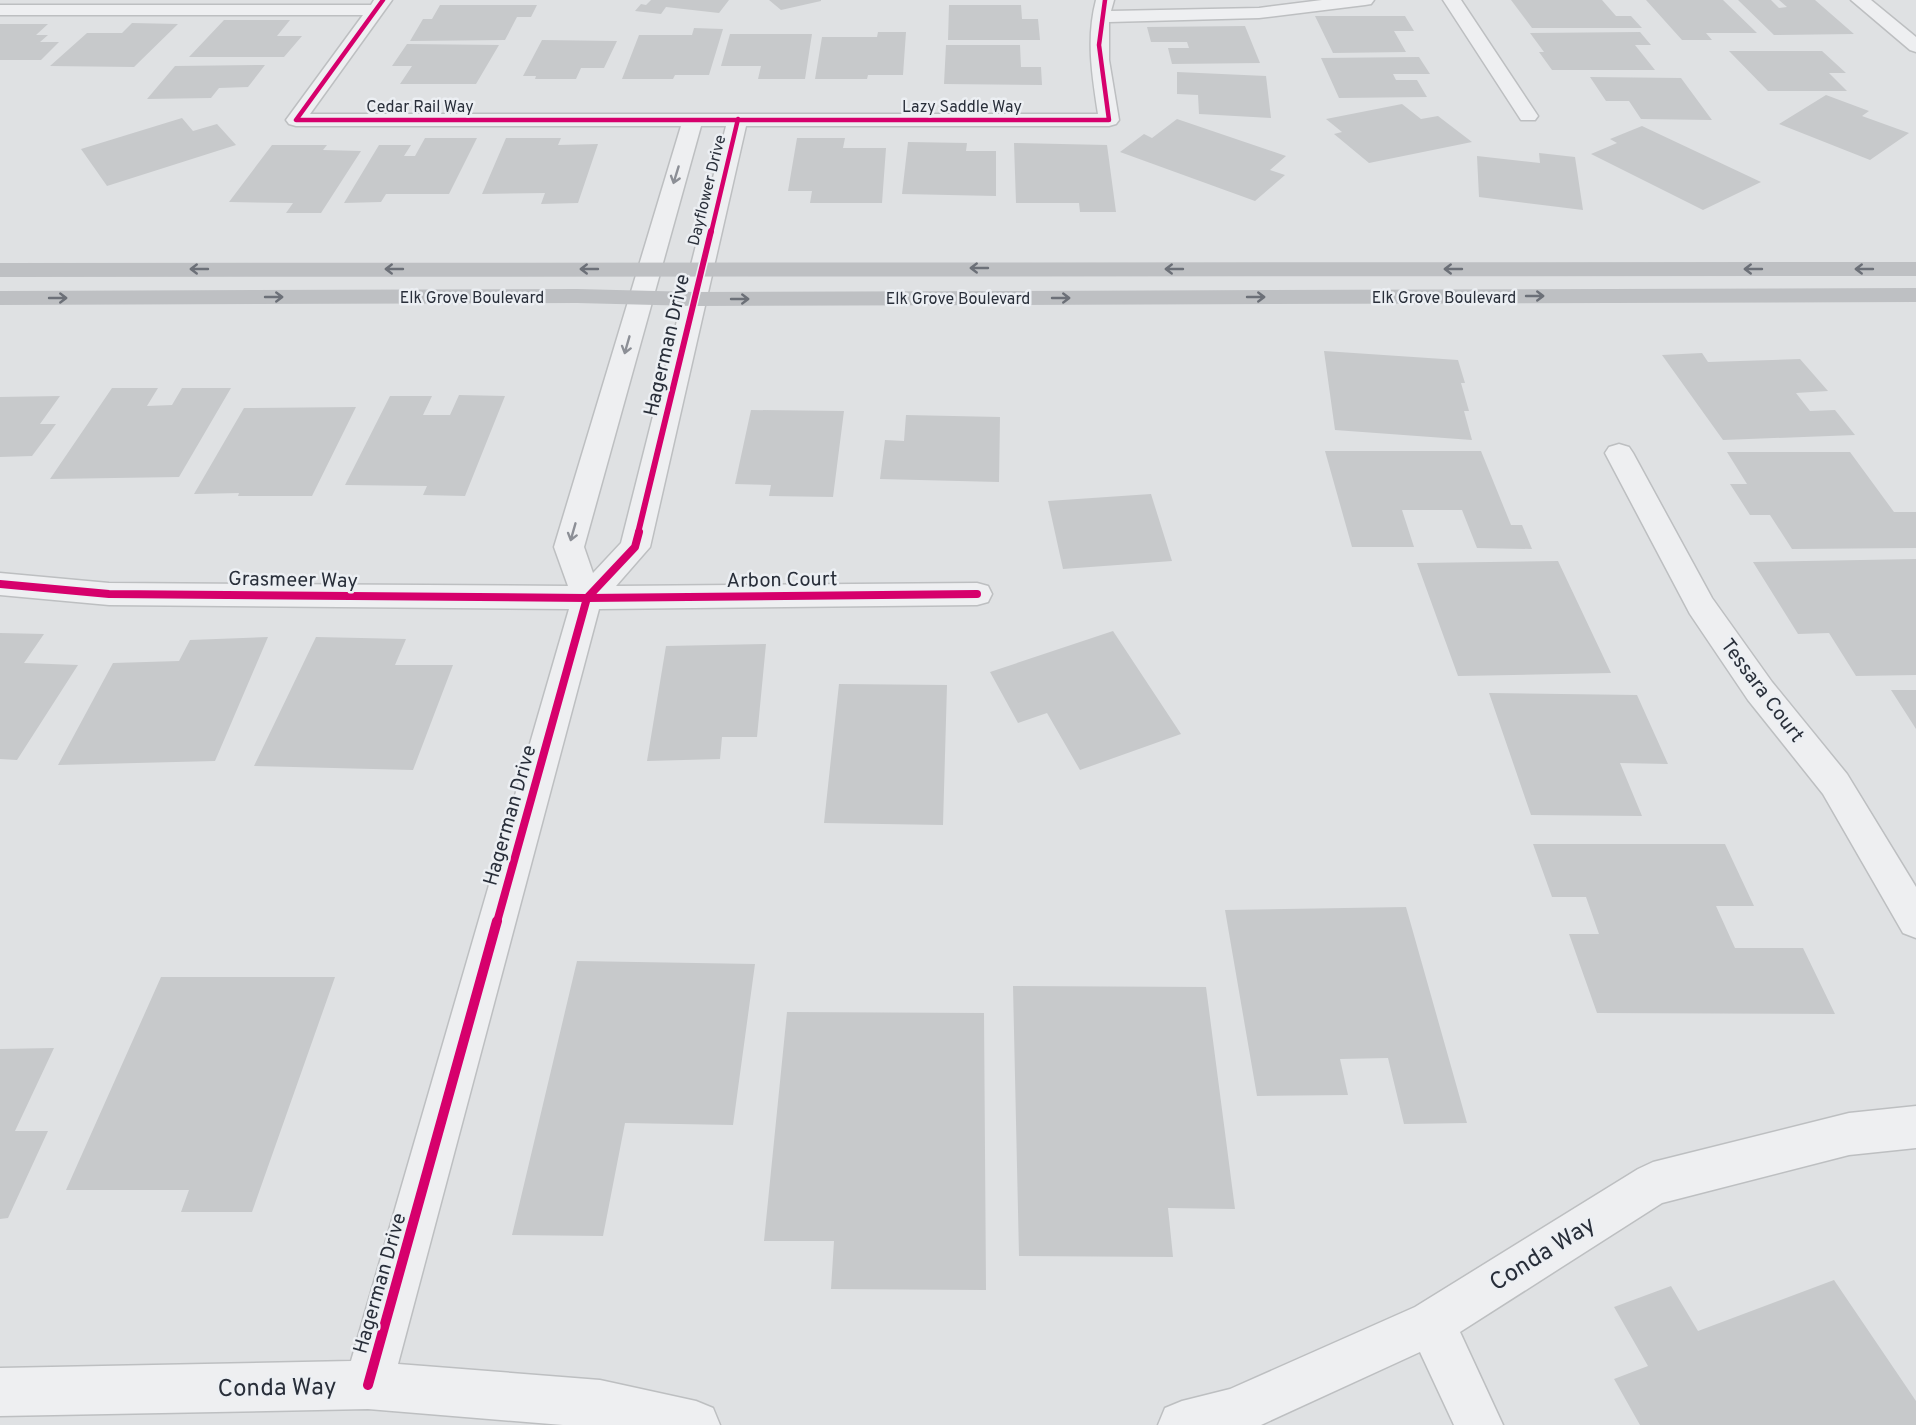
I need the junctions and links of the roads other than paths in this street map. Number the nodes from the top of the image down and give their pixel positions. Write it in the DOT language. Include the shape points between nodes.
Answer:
graph roads {
  1 [pos="1365,0"];
  2 [pos="1452,0"];
  3 [pos="1860,0"];
  4 [pos="380,5"];
  5 [pos="1103,8"];
  6 [pos="0,10"];
  7 [pos="1916,46"];
  8 [pos="1528,116"];
  9 [pos="693,119"];
  10 [pos="738,119"];
  11 [pos="648,268"];
  12 [pos="701,268"];
  13 [pos="1916,269"];
  14 [pos="0,270"];
  15 [pos="1916,295"];
  16 [pos="0,298"];
  17 [pos="640,299"];
  18 [pos="695,299"];
  19 [pos="1619,453"];
  20 [pos="0,584"];
  21 [pos="977,594"];
  22 [pos="587,598"];
  23 [pos="1916,921"];
  24 [pos="1916,1127"];
  25 [pos="1431,1323"];
  26 [pos="368,1385"];
  27 [pos="0,1392"];
  28 [pos="696,1425"];
  29 [pos="1182,1425"];
  30 [pos="1479,1425"];
  1 -- 5 [label="street" via="1259,13"];
  2 -- 8 [label="street"];
  3 -- 7 [label="street"];
  4 -- 6 [label="street"];
  4 -- 9 [label="street, Cedar Rail Way" via="297,120"];
  5 -- 10 [label="street, Lazy Saddle Way" via="1097,39 1109,120"];
  9 -- 10 [label="street, Lazy Saddle Way"];
  9 -- 11 [label="street, Dayflower Drive, one-way"];
  10 -- 12 [label="street, Dayflower Drive"];
  11 -- 12 [label="main road, Elk Grove Boulevard"];
  11 -- 14 [label="main road, Elk Grove Boulevard, one-way"];
  11 -- 17 [label="street, Hagerman Drive"];
  13 -- 12 [label="main road, Elk Grove Boulevard, one-way"];
  12 -- 18 [label="street, Hagerman Drive"];
  18 -- 15 [label="main road, Elk Grove Boulevard, one-way"];
  16 -- 17 [label="main road, Elk Grove Boulevard, one-way"];
  17 -- 18 [label="main road, Elk Grove Boulevard"];
  17 -- 22 [label="street, Hagerman Drive, one-way" via="569,547"];
  18 -- 22 [label="street, Hagerman Drive" via="635,547"];
  19 -- 23 [label="street, Tessara Court" via="1701,606 1760,691 1835,784"];
  20 -- 22 [label="street, Grasmeer Way" via="109,594"];
  21 -- 22 [label="street, Arbon Court"];
  22 -- 26 [label="street, Hagerman Drive"];
  24 -- 25 [label="street, Conda Way" via="1849,1134 1653,1184"];
  25 -- 29 [label="street, Conda Way" via="1233,1413"];
  25 -- 30 [label="street"];
  26 -- 27 [label="street, Conda Way"];
  26 -- 28 [label="street, Conda Way" via="600,1404"];
}
